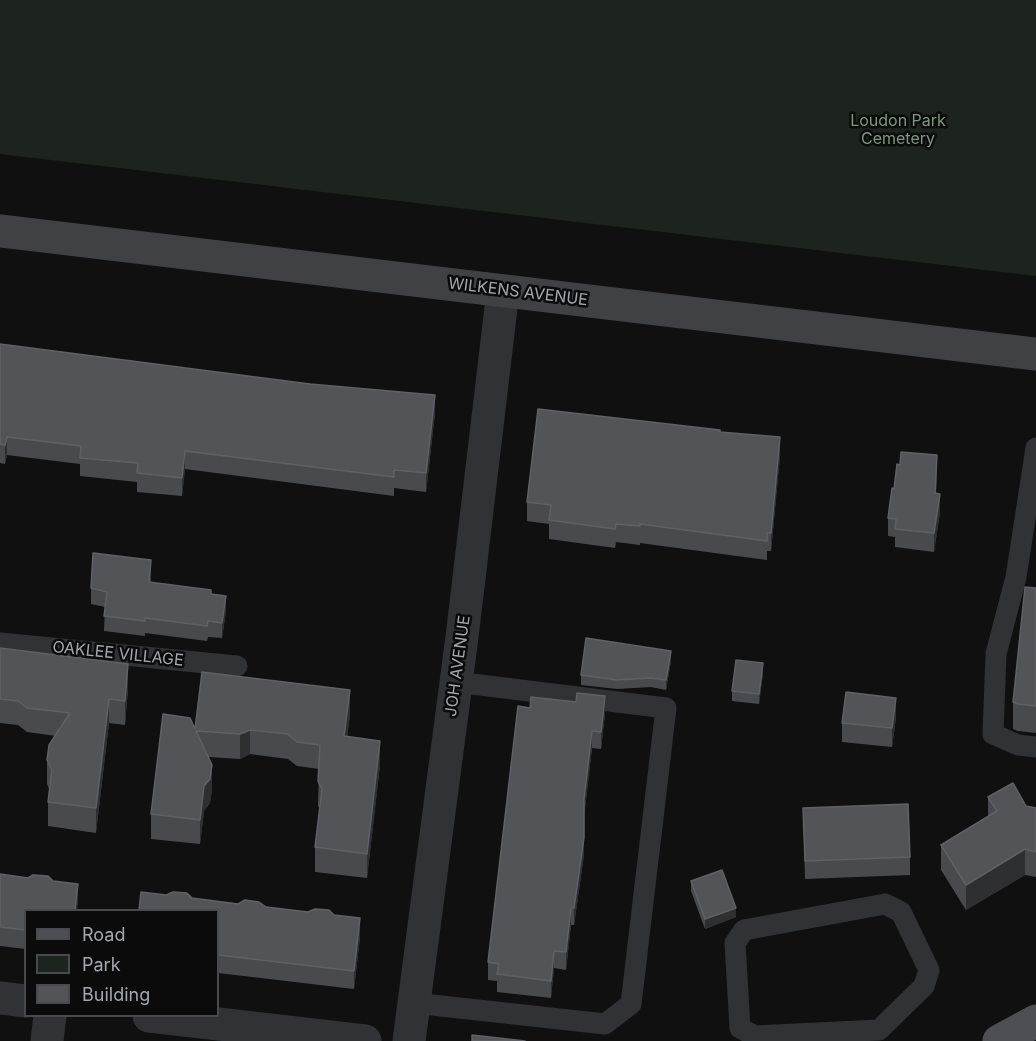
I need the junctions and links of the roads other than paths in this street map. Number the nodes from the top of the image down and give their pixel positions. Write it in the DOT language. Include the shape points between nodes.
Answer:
graph roads {
  1 [pos="0,231"];
  2 [pos="503,291"];
  3 [pos="1036,354"];
  4 [pos="1035,457"];
  5 [pos="0,643"];
  6 [pos="237,666"];
  7 [pos="456,682"];
  8 [pos="1036,747"];
  9 [pos="0,998"];
  10 [pos="24,1001"];
  11 [pos="414,1003"];
  12 [pos="50,1017"];
  13 [pos="154,1017"];
  14 [pos="1036,1020"];
  15 [pos="230,1033"];
  16 [pos="883,1036"];
  17 [pos="47,1041"];
  18 [pos="365,1041"];
  19 [pos="409,1041"];
  20 [pos="999,1041"];
  1 -- 2 [label="main road, WILKENS AVENUE"];
  2 -- 3 [label="main road, WILKENS AVENUE"];
  2 -- 7 [label="street, JOH AVENUE"];
  4 -- 8 [label="lane" via="1016,577 996,654 993,734 1018,745"];
  5 -- 6 [label="lane, OAKLEE VILLAGE"];
  7 -- 11 [label="street, JOH AVENUE"];
  7 -- 11 [label="lane" via="666,708 631,1004 605,1024"];
  9 -- 10 [label="street"];
  11 -- 19 [label="street, JOH AVENUE"];
  12 -- 17 [label="street"];
  13 -- 15 [label="street"];
  14 -- 20 [label="main road"];
  15 -- 18 [label="street"];
  16 -- 16 [label="lane" via="924,986 928,970 901,912 885,904 744,930 735,943 740,1028 755,1036"];
}
